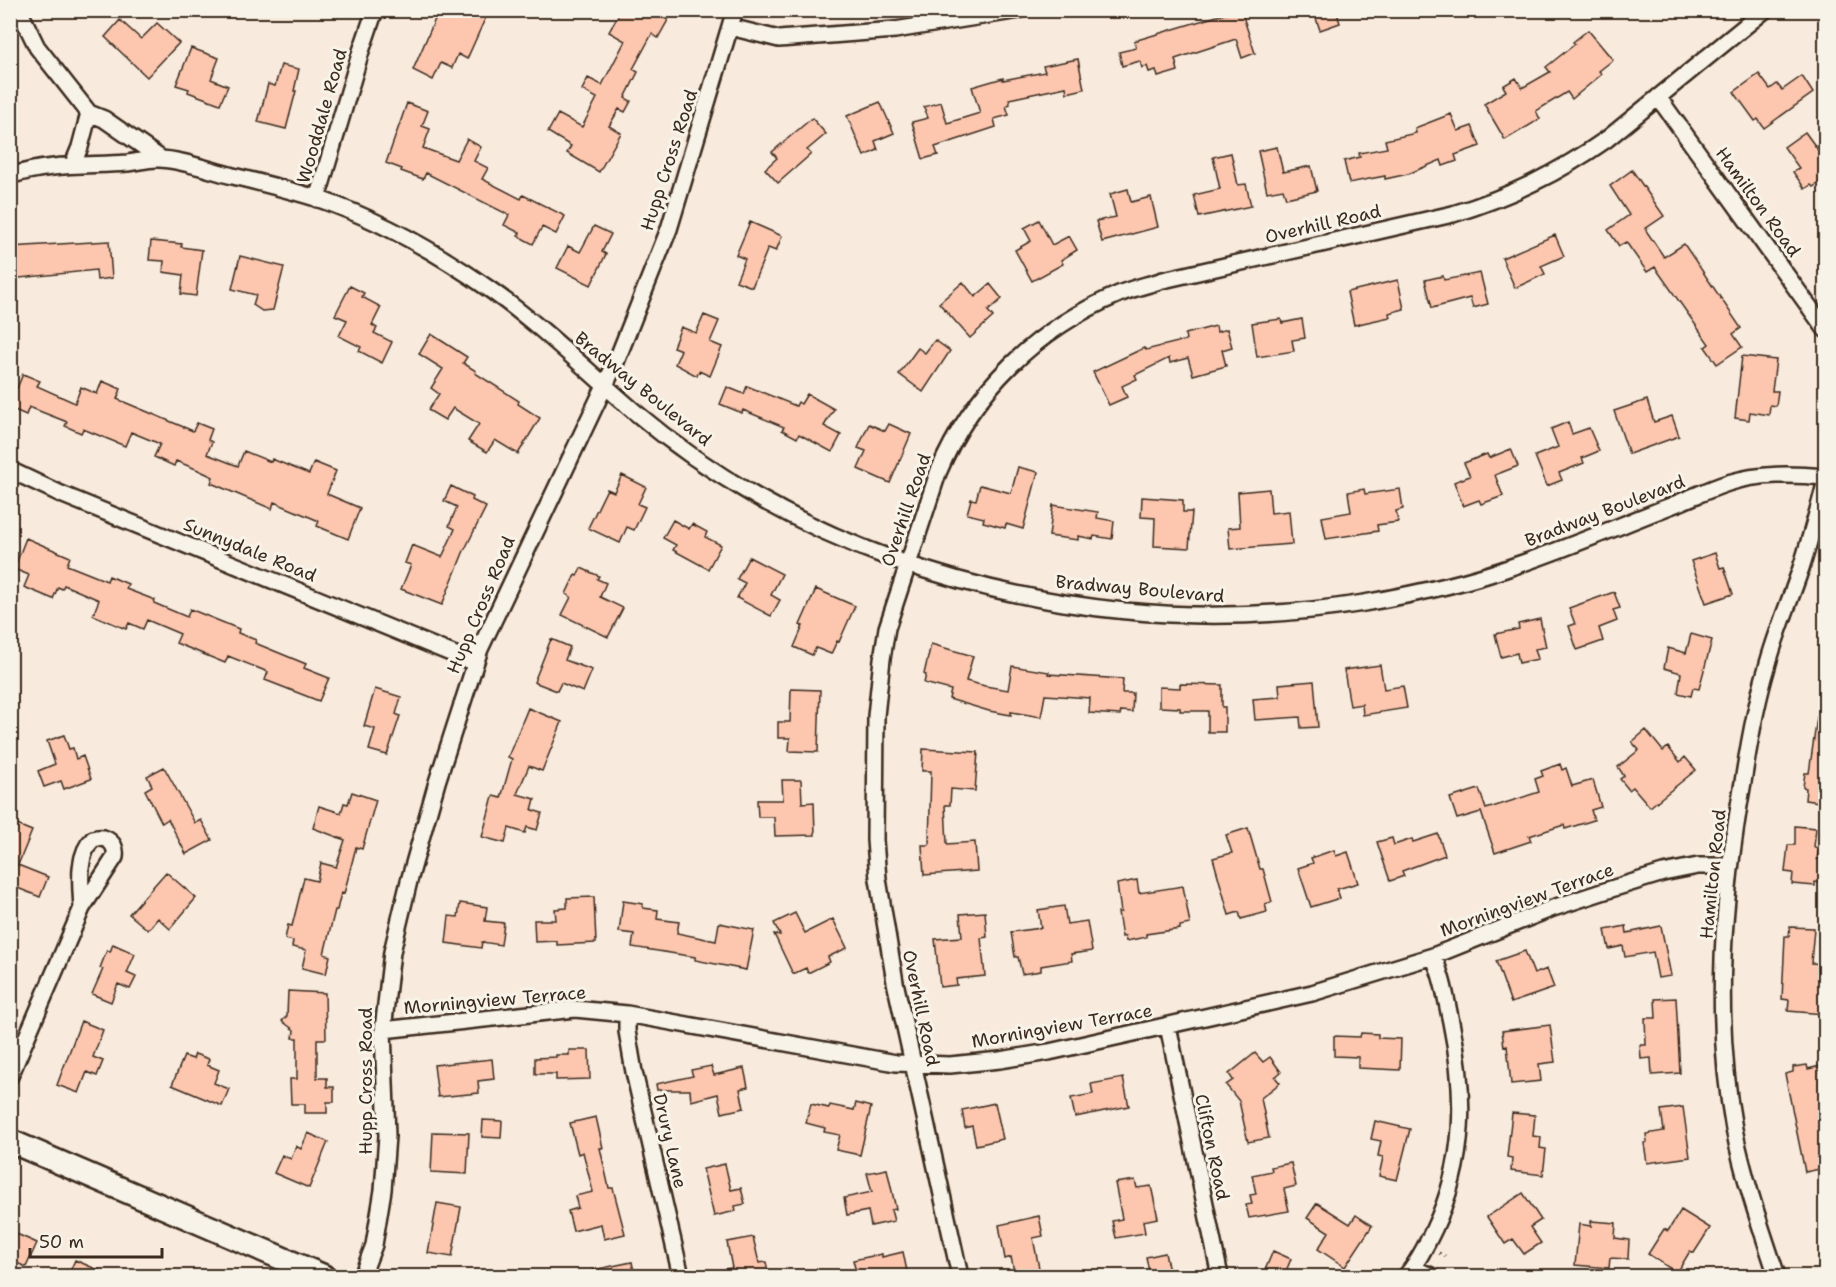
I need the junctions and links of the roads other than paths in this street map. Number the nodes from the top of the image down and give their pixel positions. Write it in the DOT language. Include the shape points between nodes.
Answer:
graph roads {
  1 [pos="19,10"];
  2 [pos="375,10"];
  3 [pos="735,10"];
  4 [pos="1020,10"];
  5 [pos="1765,10"];
  6 [pos="729,27"];
  7 [pos="1658,97"];
  8 [pos="89,113"];
  9 [pos="160,158"];
  10 [pos="73,164"];
  11 [pos="10,176"];
  12 [pos="317,199"];
  13 [pos="1826,330"];
  14 [pos="605,385"];
  15 [pos="10,470"];
  16 [pos="1826,479"];
  17 [pos="908,564"];
  18 [pos="475,663"];
  19 [pos="1730,866"];
  20 [pos="82,908"];
  21 [pos="1433,956"];
  22 [pos="627,1014"];
  23 [pos="1168,1026"];
  24 [pos="383,1030"];
  25 [pos="913,1064"];
  26 [pos="10,1076"];
  27 [pos="10,1141"];
  28 [pos="1409,1272"];
  29 [pos="323,1276"];
  30 [pos="362,1276"];
  31 [pos="681,1276"];
  32 [pos="960,1276"];
  33 [pos="1220,1276"];
  34 [pos="1431,1276"];
  35 [pos="1777,1276"];
  1 -- 8 [label="street" via="37,47"];
  2 -- 12 [label="street, Wooddale Road"];
  3 -- 6 [label="street, Hupp Cross Road"];
  4 -- 6 [label="street" via="895,30 779,39"];
  5 -- 7 [label="street, Overhill Road"];
  6 -- 14 [label="street, Hupp Cross Road" via="669,229"];
  7 -- 13 [label="street, Hamilton Road"];
  7 -- 17 [label="street, Overhill Road" via="1585,154 1491,202 1163,280 1121,292 1056,326 1022,352 993,382 947,450"];
  8 -- 9 [label="street"];
  8 -- 10 [label="street"];
  9 -- 10 [label="street, Bradway Boulevard"];
  9 -- 12 [label="street, Bradway Boulevard"];
  10 -- 11 [label="street, Bradway Boulevard"];
  12 -- 14 [label="street, Bradway Boulevard" via="397,234 461,270 496,293"];
  14 -- 17 [label="street, Bradway Boulevard" via="681,448 735,484 826,531"];
  14 -- 18 [label="street, Hupp Cross Road"];
  15 -- 18 [label="street, Sunnydale Road"];
  16 -- 17 [label="street, Bradway Boulevard" via="1782,475 1728,483 1474,579 1402,597 1293,613 1181,616 1108,610 1012,594"];
  16 -- 19 [label="street, Hamilton Road" via="1760,694"];
  17 -- 25 [label="street, Overhill Road" via="887,628 878,691 875,840 883,914"];
  18 -- 24 [label="street, Hupp Cross Road" via="409,881 392,952"];
  19 -- 21 [label="street, Morningview Terrace" via="1698,866 1642,880 1553,908"];
  19 -- 35 [label="street, Hamilton Road" via="1723,986 1729,1092 1749,1191"];
  20 -- 26 [label="street"];
  21 -- 23 [label="street, Morningview Terrace" via="1312,993"];
  21 -- 28 [label="street" via="1442,975 1459,1070 1461,1127 1448,1197 1426,1247"];
  22 -- 24 [label="street, Morningview Terrace" via="575,1009"];
  22 -- 25 [label="street, Morningview Terrace"];
  22 -- 31 [label="street, Drury Lane" via="634,1072"];
  23 -- 25 [label="street, Morningview Terrace" via="1000,1060"];
  23 -- 33 [label="street, Clifton Road"];
  24 -- 30 [label="street, Hupp Cross Road" via="387,1136 384,1180 379,1225"];
  25 -- 32 [label="street, Overhill Road"];
  27 -- 29 [label="main road"];
  28 -- 34 [label="street"];
}
